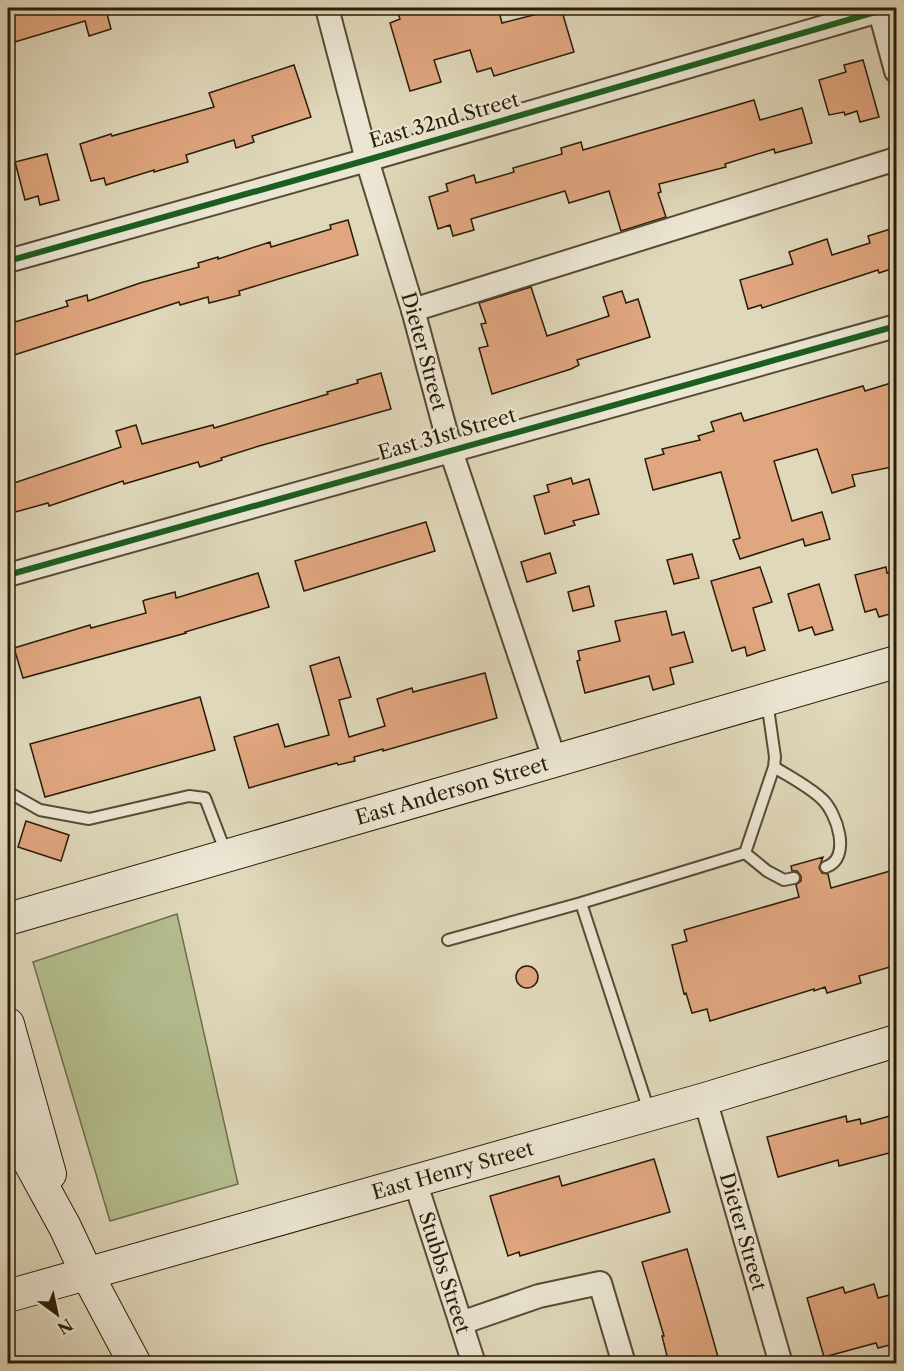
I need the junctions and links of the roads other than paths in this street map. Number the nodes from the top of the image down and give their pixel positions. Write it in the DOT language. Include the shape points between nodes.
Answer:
graph roads {
  1 [pos="327,8"];
  2 [pos="883,8"];
  3 [pos="897,71"];
  4 [pos="897,159"];
  5 [pos="367,160"];
  6 [pos="8,261"];
  7 [pos="413,310"];
  8 [pos="897,326"];
  9 [pos="451,451"];
  10 [pos="8,575"];
  11 [pos="897,662"];
  12 [pos="767,699"];
  13 [pos="555,761"];
  14 [pos="774,767"];
  15 [pos="8,792"];
  16 [pos="745,853"];
  17 [pos="227,856"];
  18 [pos="826,867"];
  19 [pos="794,878"];
  20 [pos="581,903"];
  21 [pos="8,919"];
  22 [pos="448,940"];
  23 [pos="8,1024"];
  24 [pos="897,1041"];
  25 [pos="705,1099"];
  26 [pos="650,1115"];
  27 [pos="8,1122"];
  28 [pos="415,1181"];
  29 [pos="65,1227"];
  30 [pos="87,1274"];
  31 [pos="8,1296"];
  32 [pos="461,1323"];
  33 [pos="135,1364"];
  34 [pos="474,1364"];
  35 [pos="624,1364"];
  36 [pos="781,1364"];
  1 -- 5 [label="street, Dieter Street"];
  2 -- 3 [label="street"];
  2 -- 5 [label="street, East 32nd Street"];
  4 -- 7 [label="street"];
  5 -- 6 [label="street, East 32nd Street"];
  5 -- 7 [label="street, Dieter Street"];
  7 -- 9 [label="street, Dieter Street"];
  8 -- 9 [label="street, East 31st Street"];
  9 -- 10 [label="street, East 31st Street"];
  9 -- 13 [label="street, Dieter Street"];
  11 -- 12 [label="main road, East Anderson Street"];
  12 -- 13 [label="main road, East Anderson Street"];
  12 -- 14 [label="lane" via="776,757"];
  13 -- 17 [label="main road, East Anderson Street"];
  14 -- 16 [label="lane"];
  14 -- 18 [label="lane" via="823,800 834,818 840,857 834,865"];
  15 -- 17 [label="lane" via="40,810 89,819 189,796 206,798"];
  16 -- 19 [label="lane" via="783,880"];
  16 -- 20 [label="lane"];
  17 -- 21 [label="main road, East Anderson Street"];
  20 -- 22 [label="lane"];
  20 -- 26 [label="lane"];
  23 -- 29 [label="main road"];
  24 -- 25 [label="main road, East Henry Street"];
  25 -- 26 [label="main road, East Henry Street"];
  25 -- 36 [label="street, Dieter Street"];
  26 -- 28 [label="main road, East Henry Street"];
  27 -- 29 [label="main road"];
  28 -- 30 [label="main road, East Henry Street"];
  28 -- 32 [label="street, Stubbs Street"];
  29 -- 30 [label="main road"];
  30 -- 31 [label="main road, East Henry Street"];
  30 -- 33 [label="main road"];
  32 -- 34 [label="street, Stubbs Street"];
  32 -- 35 [label="street" via="539,1296 600,1283"];
}
